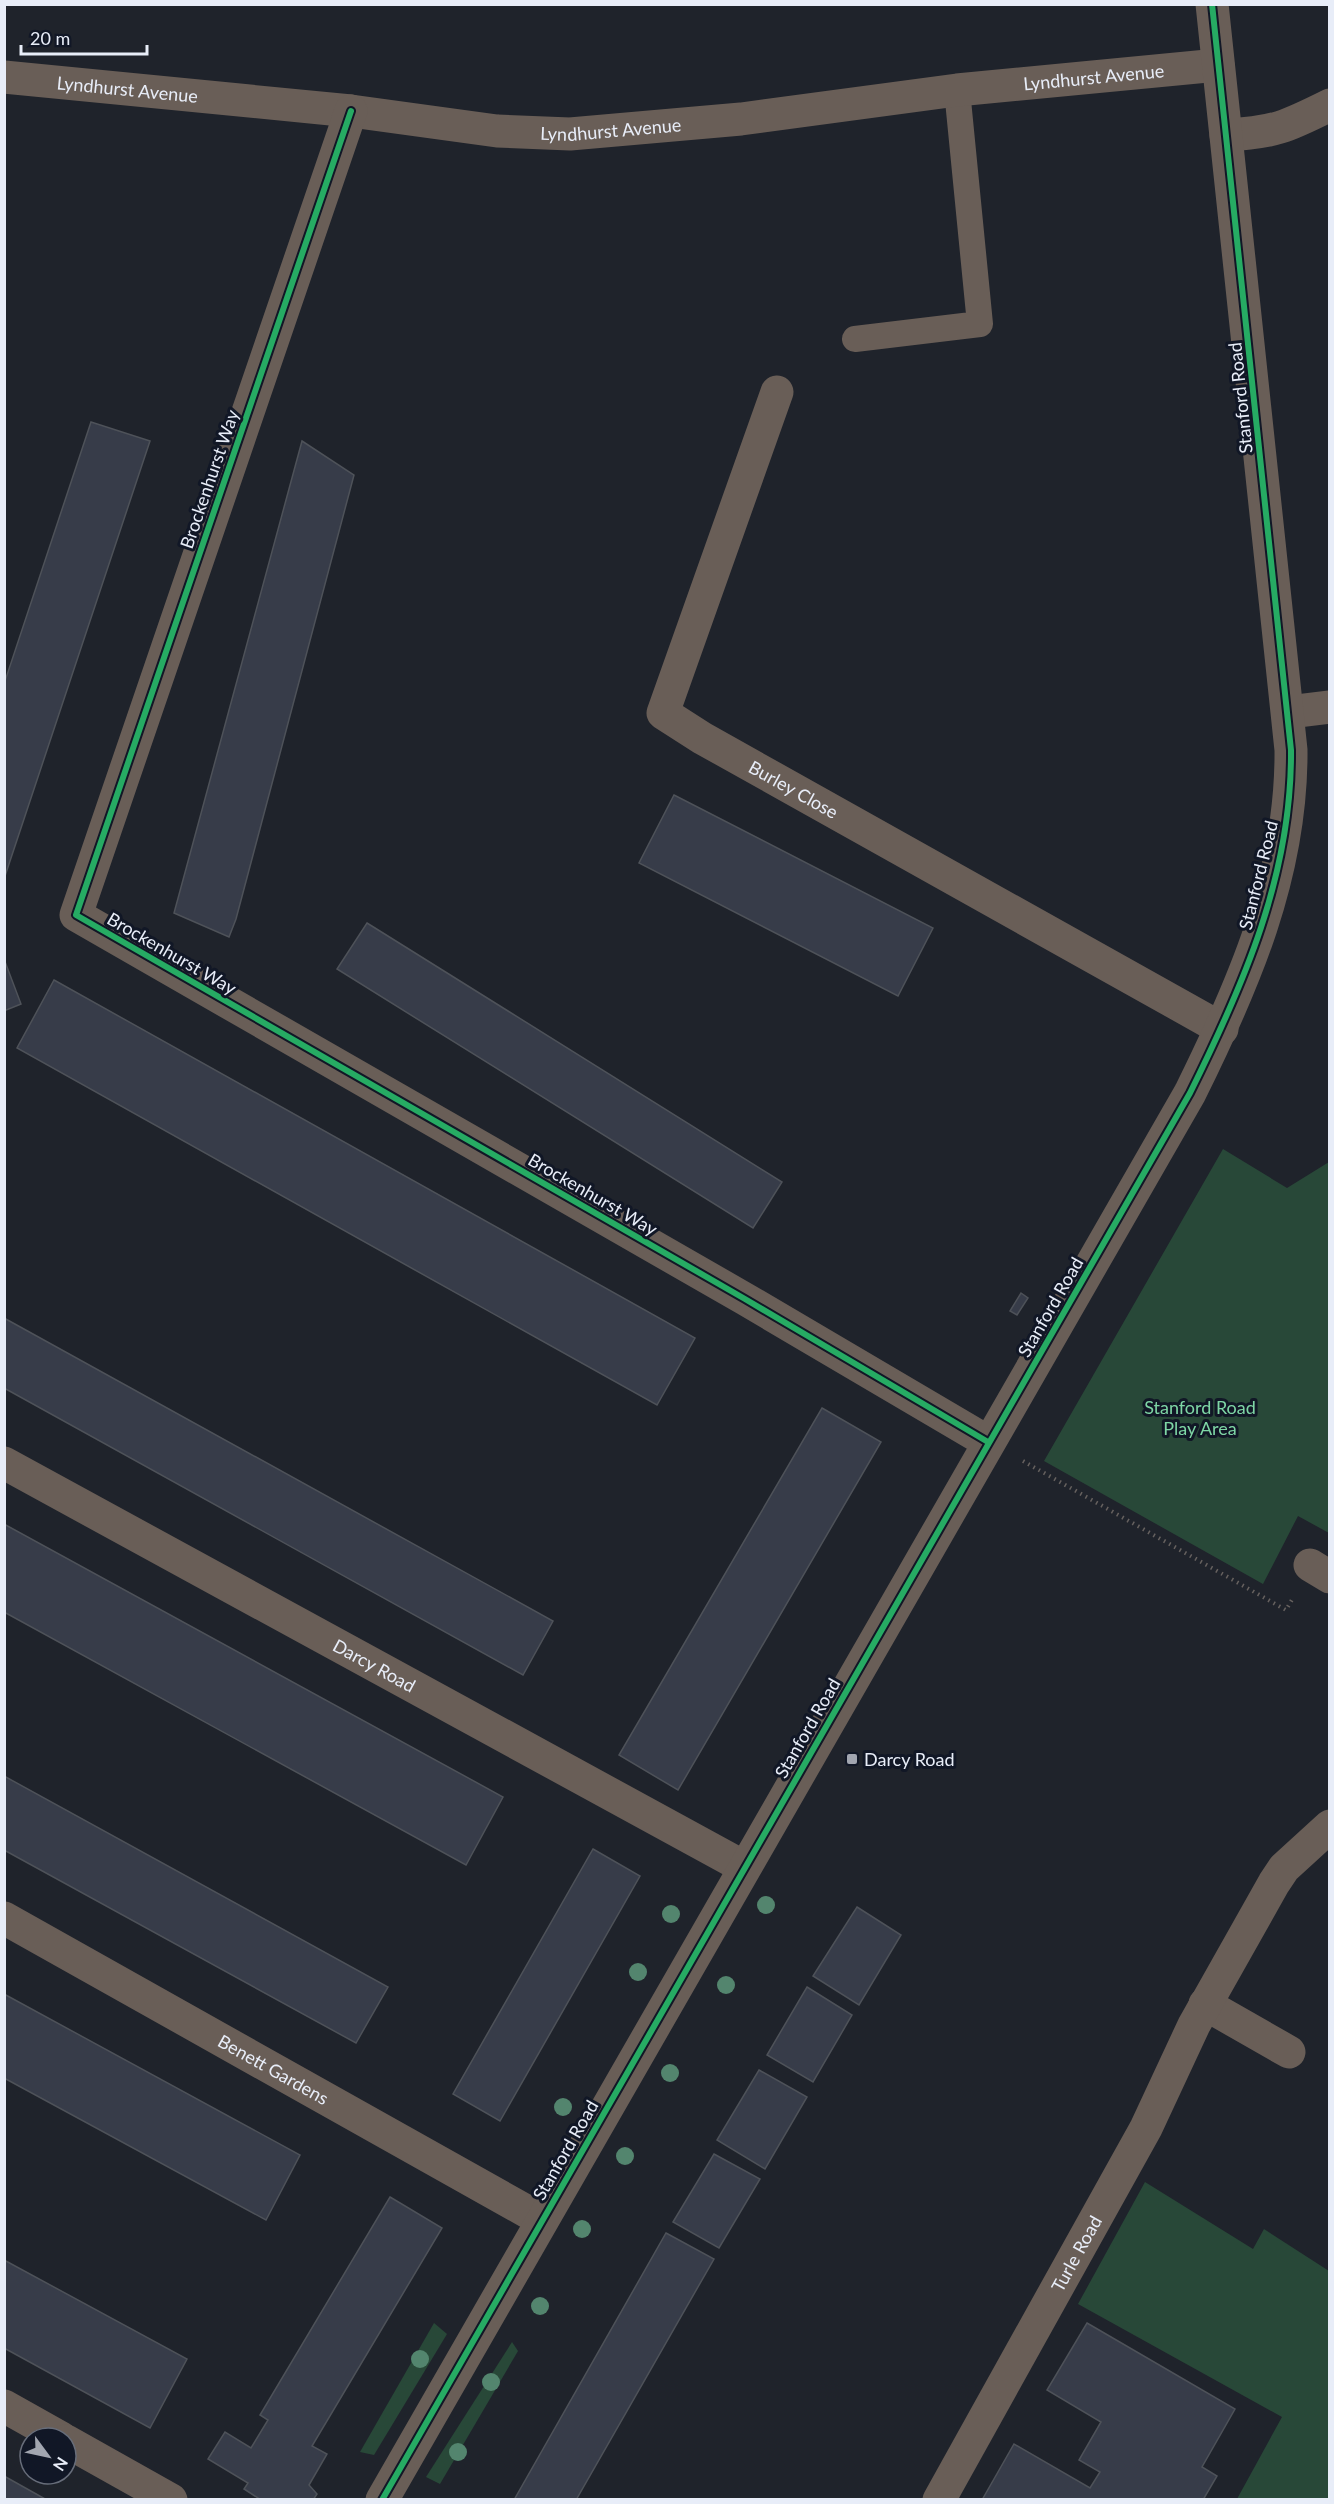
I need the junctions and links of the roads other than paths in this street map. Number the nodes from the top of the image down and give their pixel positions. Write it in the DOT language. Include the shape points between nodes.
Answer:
graph roads {
  1 [pos="1212,4"];
  2 [pos="1218,65"];
  3 [pos="4,77"];
  4 [pos="957,90"];
  5 [pos="1329,105"];
  6 [pos="351,111"];
  7 [pos="1226,135"];
  8 [pos="855,339"];
  9 [pos="777,393"];
  10 [pos="1329,707"];
  11 [pos="1289,712"];
  12 [pos="1222,1029"];
  13 [pos="988,1442"];
  14 [pos="4,1463"];
  15 [pos="1329,1826"];
  16 [pos="744,1868"];
  17 [pos="4,1918"];
  18 [pos="1205,2004"];
  19 [pos="1289,2052"];
  20 [pos="542,2220"];
  21 [pos="4,2406"];
  22 [pos="40,2426"];
  23 [pos="78,2448"];
  24 [pos="171,2499"];
  25 [pos="382,2499"];
  26 [pos="939,2499"];
  1 -- 2 [label="street, Stanford Road"];
  2 -- 4 [label="street, Lyndhurst Avenue"];
  2 -- 7 [label="street, Stanford Road"];
  3 -- 6 [label="street, Lyndhurst Avenue"];
  4 -- 6 [label="street, Lyndhurst Avenue" via="741,119 570,134 496,131"];
  4 -- 8 [label="lane" via="980,324"];
  5 -- 7 [label="street" via="1268,133"];
  6 -- 13 [label="street, Brockenhurst Way" via="76,915"];
  7 -- 11 [label="street, Stanford Road"];
  9 -- 12 [label="street, Burley Close" via="663,713"];
  10 -- 11 [label="street"];
  11 -- 12 [label="street, Stanford Road" via="1292,795 1284,844 1256,944"];
  12 -- 13 [label="street, Stanford Road" via="1190,1093"];
  13 -- 16 [label="street, Stanford Road"];
  14 -- 16 [label="street, Darcy Road"];
  15 -- 18 [label="street, Turle Road" via="1284,1868"];
  16 -- 20 [label="street, Stanford Road"];
  17 -- 20 [label="street, Benett Gardens"];
  18 -- 19 [label="street"];
  18 -- 26 [label="street, Turle Road" via="1154,2113"];
  20 -- 25 [label="street, Stanford Road"];
  21 -- 22 [label="street"];
  23 -- 24 [label="street"];
}
